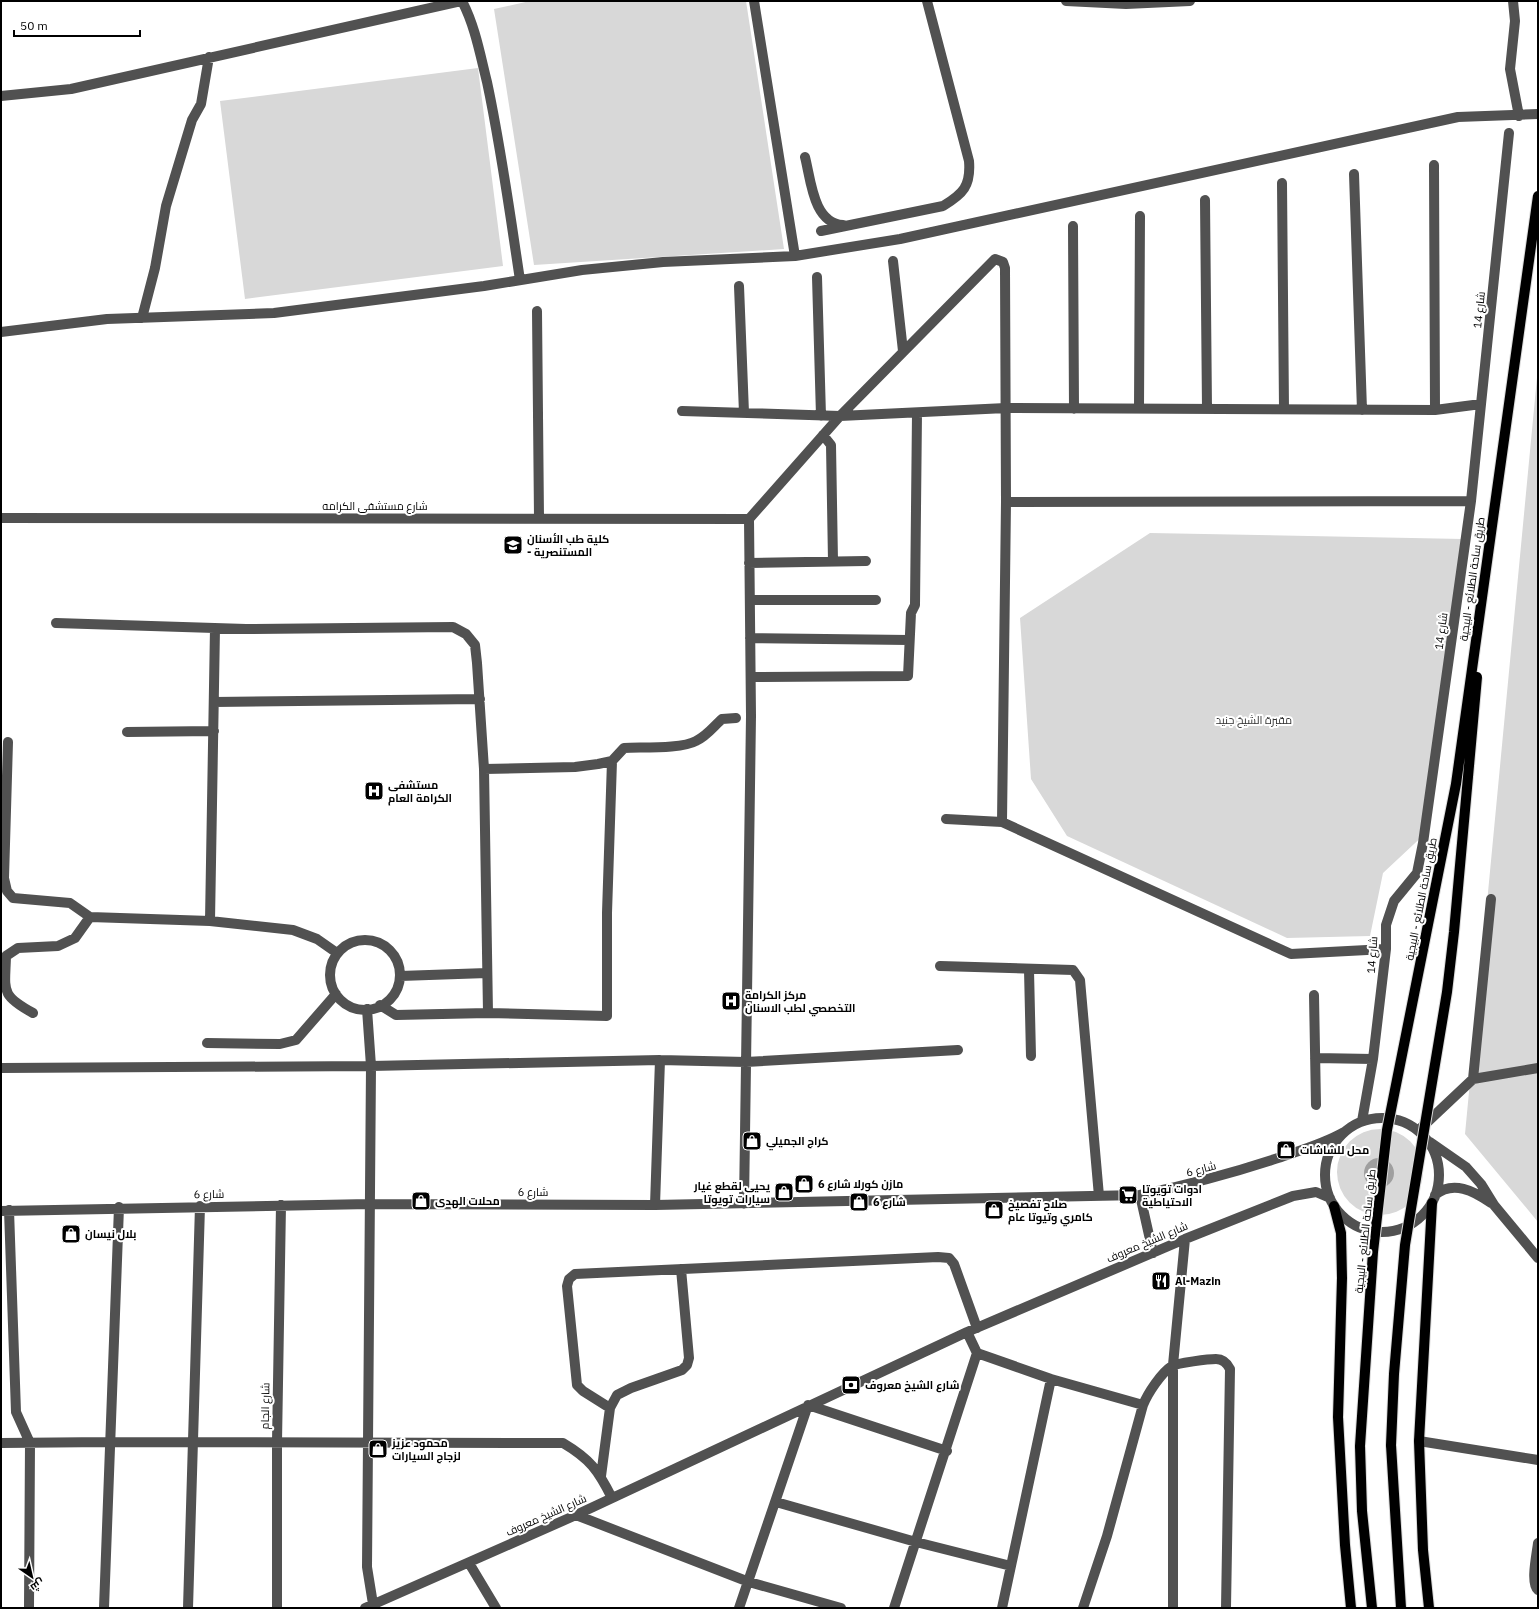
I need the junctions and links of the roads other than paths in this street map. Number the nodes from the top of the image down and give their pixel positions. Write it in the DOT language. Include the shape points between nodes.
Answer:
graph roads {
  1 [pos="461,1"];
  2 [pos="754,1"];
  3 [pos="928,1"];
  4 [pos="1066,1"];
  5 [pos="1190,1"];
  6 [pos="1513,1"];
  7 [pos="1126,3"];
  8 [pos="209,57"];
  9 [pos="1,96"];
  10 [pos="1538,114"];
  11 [pos="1519,116"];
  12 [pos="1509,133"];
  13 [pos="805,157"];
  14 [pos="1434,165"];
  15 [pos="1354,174"];
  16 [pos="1282,183"];
  17 [pos="1538,196"];
  18 [pos="1206,200"];
  19 [pos="1538,200"];
  20 [pos="1140,216"];
  21 [pos="849,226"];
  22 [pos="1073,226"];
  23 [pos="821,232"];
  24 [pos="795,256"];
  25 [pos="893,261"];
  26 [pos="817,277"];
  27 [pos="520,280"];
  28 [pos="739,286"];
  29 [pos="537,312"];
  30 [pos="142,318"];
  31 [pos="1,332"];
  32 [pos="903,351"];
  33 [pos="1481,404"];
  34 [pos="1006,408"];
  35 [pos="1074,408"];
  36 [pos="1140,409"];
  37 [pos="1207,409"];
  38 [pos="1284,409"];
  39 [pos="1362,410"];
  40 [pos="1435,410"];
  41 [pos="682,411"];
  42 [pos="917,412"];
  43 [pos="744,413"];
  44 [pos="821,416"];
  45 [pos="840,416"];
  46 [pos="823,435"];
  47 [pos="1471,501"];
  48 [pos="1006,502"];
  49 [pos="1,518"];
  50 [pos="539,518"];
  51 [pos="749,519"];
  52 [pos="866,560"];
  53 [pos="833,561"];
  54 [pos="749,563"];
  55 [pos="750,600"];
  56 [pos="876,600"];
  57 [pos="56,624"];
  58 [pos="215,628"];
  59 [pos="750,638"];
  60 [pos="909,640"];
  61 [pos="751,677"];
  62 [pos="480,699"];
  63 [pos="214,702"];
  64 [pos="736,718"];
  65 [pos="214,731"];
  66 [pos="126,732"];
  67 [pos="8,742"];
  68 [pos="612,761"];
  69 [pos="484,768"];
  70 [pos="946,819"];
  71 [pos="1002,822"];
  72 [pos="1491,900"];
  73 [pos="90,917"];
  74 [pos="210,921"];
  75 [pos="1386,948"];
  76 [pos="337,953"];
  77 [pos="940,966"];
  78 [pos="1029,970"];
  79 [pos="487,973"];
  80 [pos="400,976"];
  81 [pos="336,994"];
  82 [pos="1314,995"];
  83 [pos="380,1005"];
  84 [pos="367,1009"];
  85 [pos="33,1013"];
  86 [pos="488,1013"];
  87 [pos="206,1043"];
  88 [pos="958,1050"];
  89 [pos="1031,1056"];
  90 [pos="1315,1058"];
  91 [pos="1373,1059"];
  92 [pos="660,1060"];
  93 [pos="746,1062"];
  94 [pos="371,1066"];
  95 [pos="1,1068"];
  96 [pos="1538,1068"];
  97 [pos="1473,1079"];
  98 [pos="1316,1105"];
  99 [pos="1362,1121"];
  100 [pos="1418,1131"];
  101 [pos="1344,1132"];
  102 [pos="1426,1140"];
  103 [pos="1140,1195"];
  104 [pos="1099,1196"];
  105 [pos="1433,1199"];
  106 [pos="1332,1202"];
  107 [pos="370,1204"];
  108 [pos="744,1204"];
  109 [pos="281,1205"];
  110 [pos="655,1205"];
  111 [pos="1494,1205"];
  112 [pos="200,1206"];
  113 [pos="119,1207"];
  114 [pos="5,1210"];
  115 [pos="1185,1239"];
  116 [pos="1154,1253"];
  117 [pos="1538,1258"];
  118 [pos="681,1269"];
  119 [pos="977,1328"];
  120 [pos="967,1332"];
  121 [pos="977,1353"];
  122 [pos="1173,1365"];
  123 [pos="1051,1379"];
  124 [pos="808,1405"];
  125 [pos="1143,1406"];
  126 [pos="610,1408"];
  127 [pos="1419,1441"];
  128 [pos="109,1442"];
  129 [pos="191,1442"];
  130 [pos="277,1442"];
  131 [pos="367,1442"];
  132 [pos="1,1443"];
  133 [pos="30,1443"];
  134 [pos="946,1451"];
  135 [pos="1538,1460"];
  136 [pos="601,1476"];
  137 [pos="612,1498"];
  138 [pos="776,1502"];
  139 [pos="576,1515"];
  140 [pos="916,1542"];
  141 [pos="1538,1543"];
  142 [pos="469,1563"];
  143 [pos="1011,1566"];
  144 [pos="748,1582"];
  145 [pos="1538,1590"];
  146 [pos="369,1606"];
  147 [pos="29,1608"];
  148 [pos="104,1608"];
  149 [pos="188,1608"];
  150 [pos="277,1608"];
  151 [pos="496,1608"];
  152 [pos="739,1608"];
  153 [pos="841,1608"];
  154 [pos="894,1608"];
  155 [pos="1002,1608"];
  156 [pos="1084,1608"];
  157 [pos="1174,1608"];
  158 [pos="1226,1608"];
  159 [pos="1350,1608"];
  160 [pos="1372,1608"];
  161 [pos="1401,1608"];
  162 [pos="1429,1608"];
  1 -- 8 [label="street"];
  1 -- 27 [label="street" via="469,15 478,45 497,127"];
  2 -- 24 [label="street"];
  3 -- 21 [label="street" via="969,161 967,185 959,196 943,206"];
  4 -- 7 [label="street"];
  5 -- 7 [label="street"];
  6 -- 11 [label="street" via="1510,69"];
  8 -- 9 [label="street" via="71,89"];
  8 -- 30 [label="street" via="201,104 192,120 166,206 155,268"];
  10 -- 11 [label="street"];
  11 -- 24 [label="street" via="1458,117 900,239"];
  12 -- 33 [label="street, شارع 14"];
  13 -- 21 [label="street" via="823,217 834,225"];
  14 -- 40 [label="street"];
  15 -- 39 [label="street"];
  16 -- 38 [label="street"];
  17 -- 160 [label="main road, طريق ساحة الطلائع - البيجية, bridge" via="1456,784 1387,1130 1373,1252 1360,1446 1362,1511"];
  18 -- 37 [label="street"];
  19 -- 161 [label="main road, طريق ساحة الطلائع - البيجية, bridge" via="1495,511 1480,642 1454,932 1406,1245 1394,1374 1391,1446"];
  20 -- 36 [label="street"];
  21 -- 23 [label="street"];
  22 -- 35 [label="street"];
  24 -- 27 [label="street" via="663,262 582,270"];
  25 -- 32 [label="street"];
  26 -- 44 [label="street"];
  27 -- 30 [label="street" via="274,312"];
  28 -- 43 [label="street"];
  29 -- 50 [label="street"];
  30 -- 31 [label="street"];
  32 -- 34 [label="street" via="990,263 1000,259 1005,268"];
  32 -- 45 [label="street"];
  33 -- 40 [label="street"];
  33 -- 47 [label="street, شارع 14"];
  34 -- 35 [label="street"];
  34 -- 42 [label="street"];
  34 -- 48 [label="street"];
  35 -- 36 [label="street"];
  36 -- 37 [label="street"];
  37 -- 38 [label="street"];
  38 -- 39 [label="street"];
  39 -- 40 [label="street"];
  41 -- 43 [label="street"];
  42 -- 45 [label="street"];
  42 -- 60 [label="street" via="915,605 911,613"];
  43 -- 44 [label="street"];
  44 -- 45 [label="street"];
  45 -- 46 [label="street"];
  46 -- 51 [label="street"];
  46 -- 53 [label="street" via="831,445"];
  47 -- 48 [label="street"];
  47 -- 75 [label="street, شارع 14" via="1424,843 1417,873 1394,902 1386,925"];
  48 -- 71 [label="street"];
  49 -- 50 [label="street, شارع مستشفى الكرامه"];
  50 -- 51 [label="street, شارع مستشفى الكرامه"];
  51 -- 54 [label="street"];
  52 -- 53 [label="street"];
  53 -- 54 [label="street"];
  54 -- 55 [label="street"];
  55 -- 56 [label="street"];
  55 -- 59 [label="street"];
  57 -- 58 [label="street"];
  58 -- 62 [label="street" via="453,627 466,634 474,645"];
  58 -- 63 [label="street"];
  59 -- 60 [label="street"];
  59 -- 61 [label="street"];
  60 -- 61 [label="street" via="908,676"];
  61 -- 93 [label="street"];
  62 -- 63 [label="street"];
  62 -- 69 [label="street"];
  63 -- 65 [label="street"];
  64 -- 68 [label="street" via="722,719 695,742 624,748"];
  65 -- 66 [label="street"];
  65 -- 74 [label="street"];
  67 -- 73 [label="street" via="4,878 7,891 13,898 70,903"];
  68 -- 69 [label="street" via="575,767"];
  68 -- 86 [label="street" via="607,913 607,1016"];
  69 -- 79 [label="street"];
  70 -- 71 [label="street"];
  71 -- 75 [label="street" via="1291,954"];
  72 -- 97 [label="street"];
  73 -- 74 [label="street"];
  73 -- 85 [label="street" via="75,938 58,946 18,948 6,956 5,990 14,1003"];
  74 -- 76 [label="street" via="293,930 317,939"];
  75 -- 91 [label="street, شارع 14"];
  76 -- 80 [label="street" via="348,944 362,940 377,941 389,949 397,961"];
  76 -- 81 [label="street" via="331,966 330,981"];
  77 -- 78 [label="street"];
  78 -- 89 [label="street"];
  78 -- 104 [label="street" via="1073,970 1080,980"];
  79 -- 80 [label="street"];
  79 -- 86 [label="street"];
  80 -- 83 [label="street" via="396,990 388,1001"];
  81 -- 84 [label="street" via="346,1005 360,1010"];
  81 -- 87 [label="street" via="296,1040 280,1044"];
  82 -- 90 [label="street"];
  83 -- 84 [label="street"];
  83 -- 86 [label="street" via="396,1015"];
  84 -- 94 [label="street"];
  88 -- 93 [label="street"];
  90 -- 91 [label="street"];
  90 -- 98 [label="street"];
  91 -- 99 [label="street, شارع 14"];
  92 -- 93 [label="street"];
  92 -- 94 [label="street"];
  92 -- 110 [label="street"];
  93 -- 108 [label="street"];
  94 -- 95 [label="street"];
  94 -- 107 [label="street"];
  96 -- 97 [label="street"];
  97 -- 100 [label="street"];
  99 -- 100 [label="street" via="1382,1118 1401,1121"];
  99 -- 101 [label="street"];
  100 -- 102 [label="street"];
  101 -- 103 [label="street, شارع 6" via="1317,1145 1241,1170 1193,1184"];
  101 -- 106 [label="street" via="1327,1157 1325,1172"];
  102 -- 105 [label="street" via="1437,1159 1439,1174"];
  102 -- 111 [label="street" via="1466,1167"];
  103 -- 104 [label="street, شارع 6"];
  103 -- 116 [label="street"];
  104 -- 108 [label="street, شارع 6"];
  105 -- 106 [label="street" via="1422,1215 1409,1225 1394,1231 1377,1232 1360,1228 1346,1220"];
  105 -- 111 [label="street" via="1442,1189 1453,1187 1466,1189"];
  105 -- 127 [label="main road"];
  106 -- 115 [label="street, شارع الشيخ معروف" via="1316,1192 1293,1196"];
  106 -- 159 [label="main road" via="1342,1241 1338,1417"];
  107 -- 109 [label="street, شارع 6"];
  107 -- 110 [label="street, شارع 6"];
  107 -- 131 [label="street"];
  108 -- 110 [label="street, شارع 6"];
  109 -- 112 [label="street, شارع 6"];
  109 -- 130 [label="street, شارع الجام"];
  111 -- 117 [label="street"];
  112 -- 113 [label="street, شارع 6"];
  112 -- 129 [label="street"];
  113 -- 114 [label="street, شارع 6"];
  113 -- 128 [label="street"];
  114 -- 133 [label="street" via="16,1412"];
  115 -- 116 [label="street, شارع الشيخ معروف"];
  115 -- 122 [label="street"];
  116 -- 119 [label="street, شارع الشيخ معروف"];
  118 -- 119 [label="street" via="950,1258"];
  118 -- 126 [label="street" via="689,1358 687,1365 682,1370 617,1395"];
  118 -- 126 [label="street" via="575,1274 569,1279 567,1286 577,1385"];
  119 -- 120 [label="street, شارع الشيخ معروف"];
  120 -- 121 [label="street"];
  120 -- 124 [label="street, شارع الشيخ معروف"];
  121 -- 123 [label="street"];
  121 -- 134 [label="street"];
  122 -- 125 [label="street" via="1152,1387"];
  122 -- 157 [label="street"];
  122 -- 158 [label="street" via="1216,1359 1226,1362 1230,1369"];
  123 -- 125 [label="street"];
  123 -- 143 [label="street"];
  124 -- 134 [label="street"];
  124 -- 137 [label="street, شارع الشيخ معروف"];
  124 -- 138 [label="street"];
  125 -- 156 [label="street"];
  126 -- 136 [label="street"];
  127 -- 135 [label="street"];
  127 -- 162 [label="main road" via="1423,1550"];
  128 -- 129 [label="street"];
  128 -- 133 [label="street"];
  128 -- 148 [label="street"];
  129 -- 130 [label="street"];
  129 -- 149 [label="street"];
  130 -- 131 [label="street"];
  130 -- 150 [label="street, شارع الجام"];
  131 -- 136 [label="street" via="563,1443 583,1455"];
  131 -- 146 [label="street"];
  132 -- 133 [label="street"];
  133 -- 147 [label="street"];
  134 -- 140 [label="street"];
  136 -- 137 [label="street"];
  137 -- 139 [label="street, شارع الشيخ معروف"];
  138 -- 140 [label="street"];
  138 -- 144 [label="street"];
  139 -- 142 [label="street, شارع الشيخ معروف"];
  139 -- 144 [label="street"];
  140 -- 143 [label="street"];
  140 -- 154 [label="street"];
  141 -- 145 [label="street" via="1533,1581"];
  142 -- 146 [label="street, شارع الشيخ معروف"];
  142 -- 151 [label="street"];
  143 -- 155 [label="street"];
  144 -- 152 [label="street"];
  144 -- 153 [label="street"];
}
